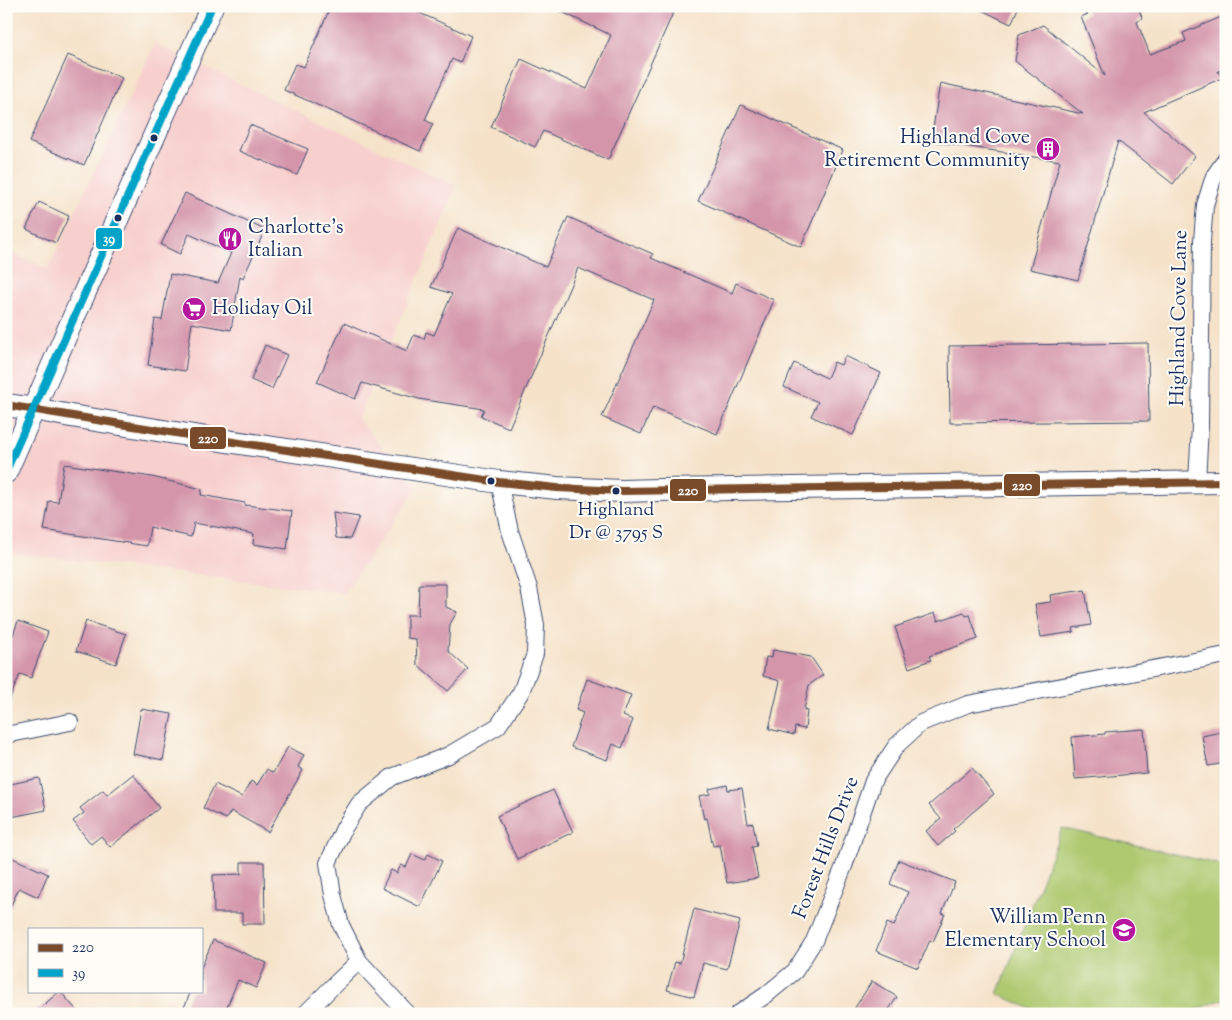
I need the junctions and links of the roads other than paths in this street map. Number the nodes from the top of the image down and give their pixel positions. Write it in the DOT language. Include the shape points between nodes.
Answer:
graph roads {
  1 [pos="212,6"];
  2 [pos="1226,159"];
  3 [pos="6,405"];
  4 [pos="34,409"];
  5 [pos="6,472"];
  6 [pos="499,482"];
  7 [pos="1198,482"];
  8 [pos="1226,482"];
  9 [pos="1226,655"];
  10 [pos="70,722"];
  11 [pos="6,734"];
  12 [pos="360,962"];
  13 [pos="305,1014"];
  14 [pos="408,1014"];
  15 [pos="738,1014"];
  1 -- 4 [label="main road"];
  2 -- 7 [label="street, Highland Cove Lane" via="1214,176 1203,223"];
  3 -- 4 [label="main road"];
  4 -- 5 [label="main road"];
  4 -- 6 [label="main road"];
  6 -- 7 [label="main road" via="631,490"];
  6 -- 12 [label="street" via="529,588 536,625 535,654 521,692 498,726 449,755 392,777 359,804 344,828 328,863 342,925"];
  7 -- 8 [label="main road"];
  9 -- 15 [label="street, Forest Hills Drive" via="968,704 921,723 896,746 873,781 814,941 795,971"];
  10 -- 11 [label="street"];
  12 -- 13 [label="street"];
  12 -- 14 [label="street"];
}
